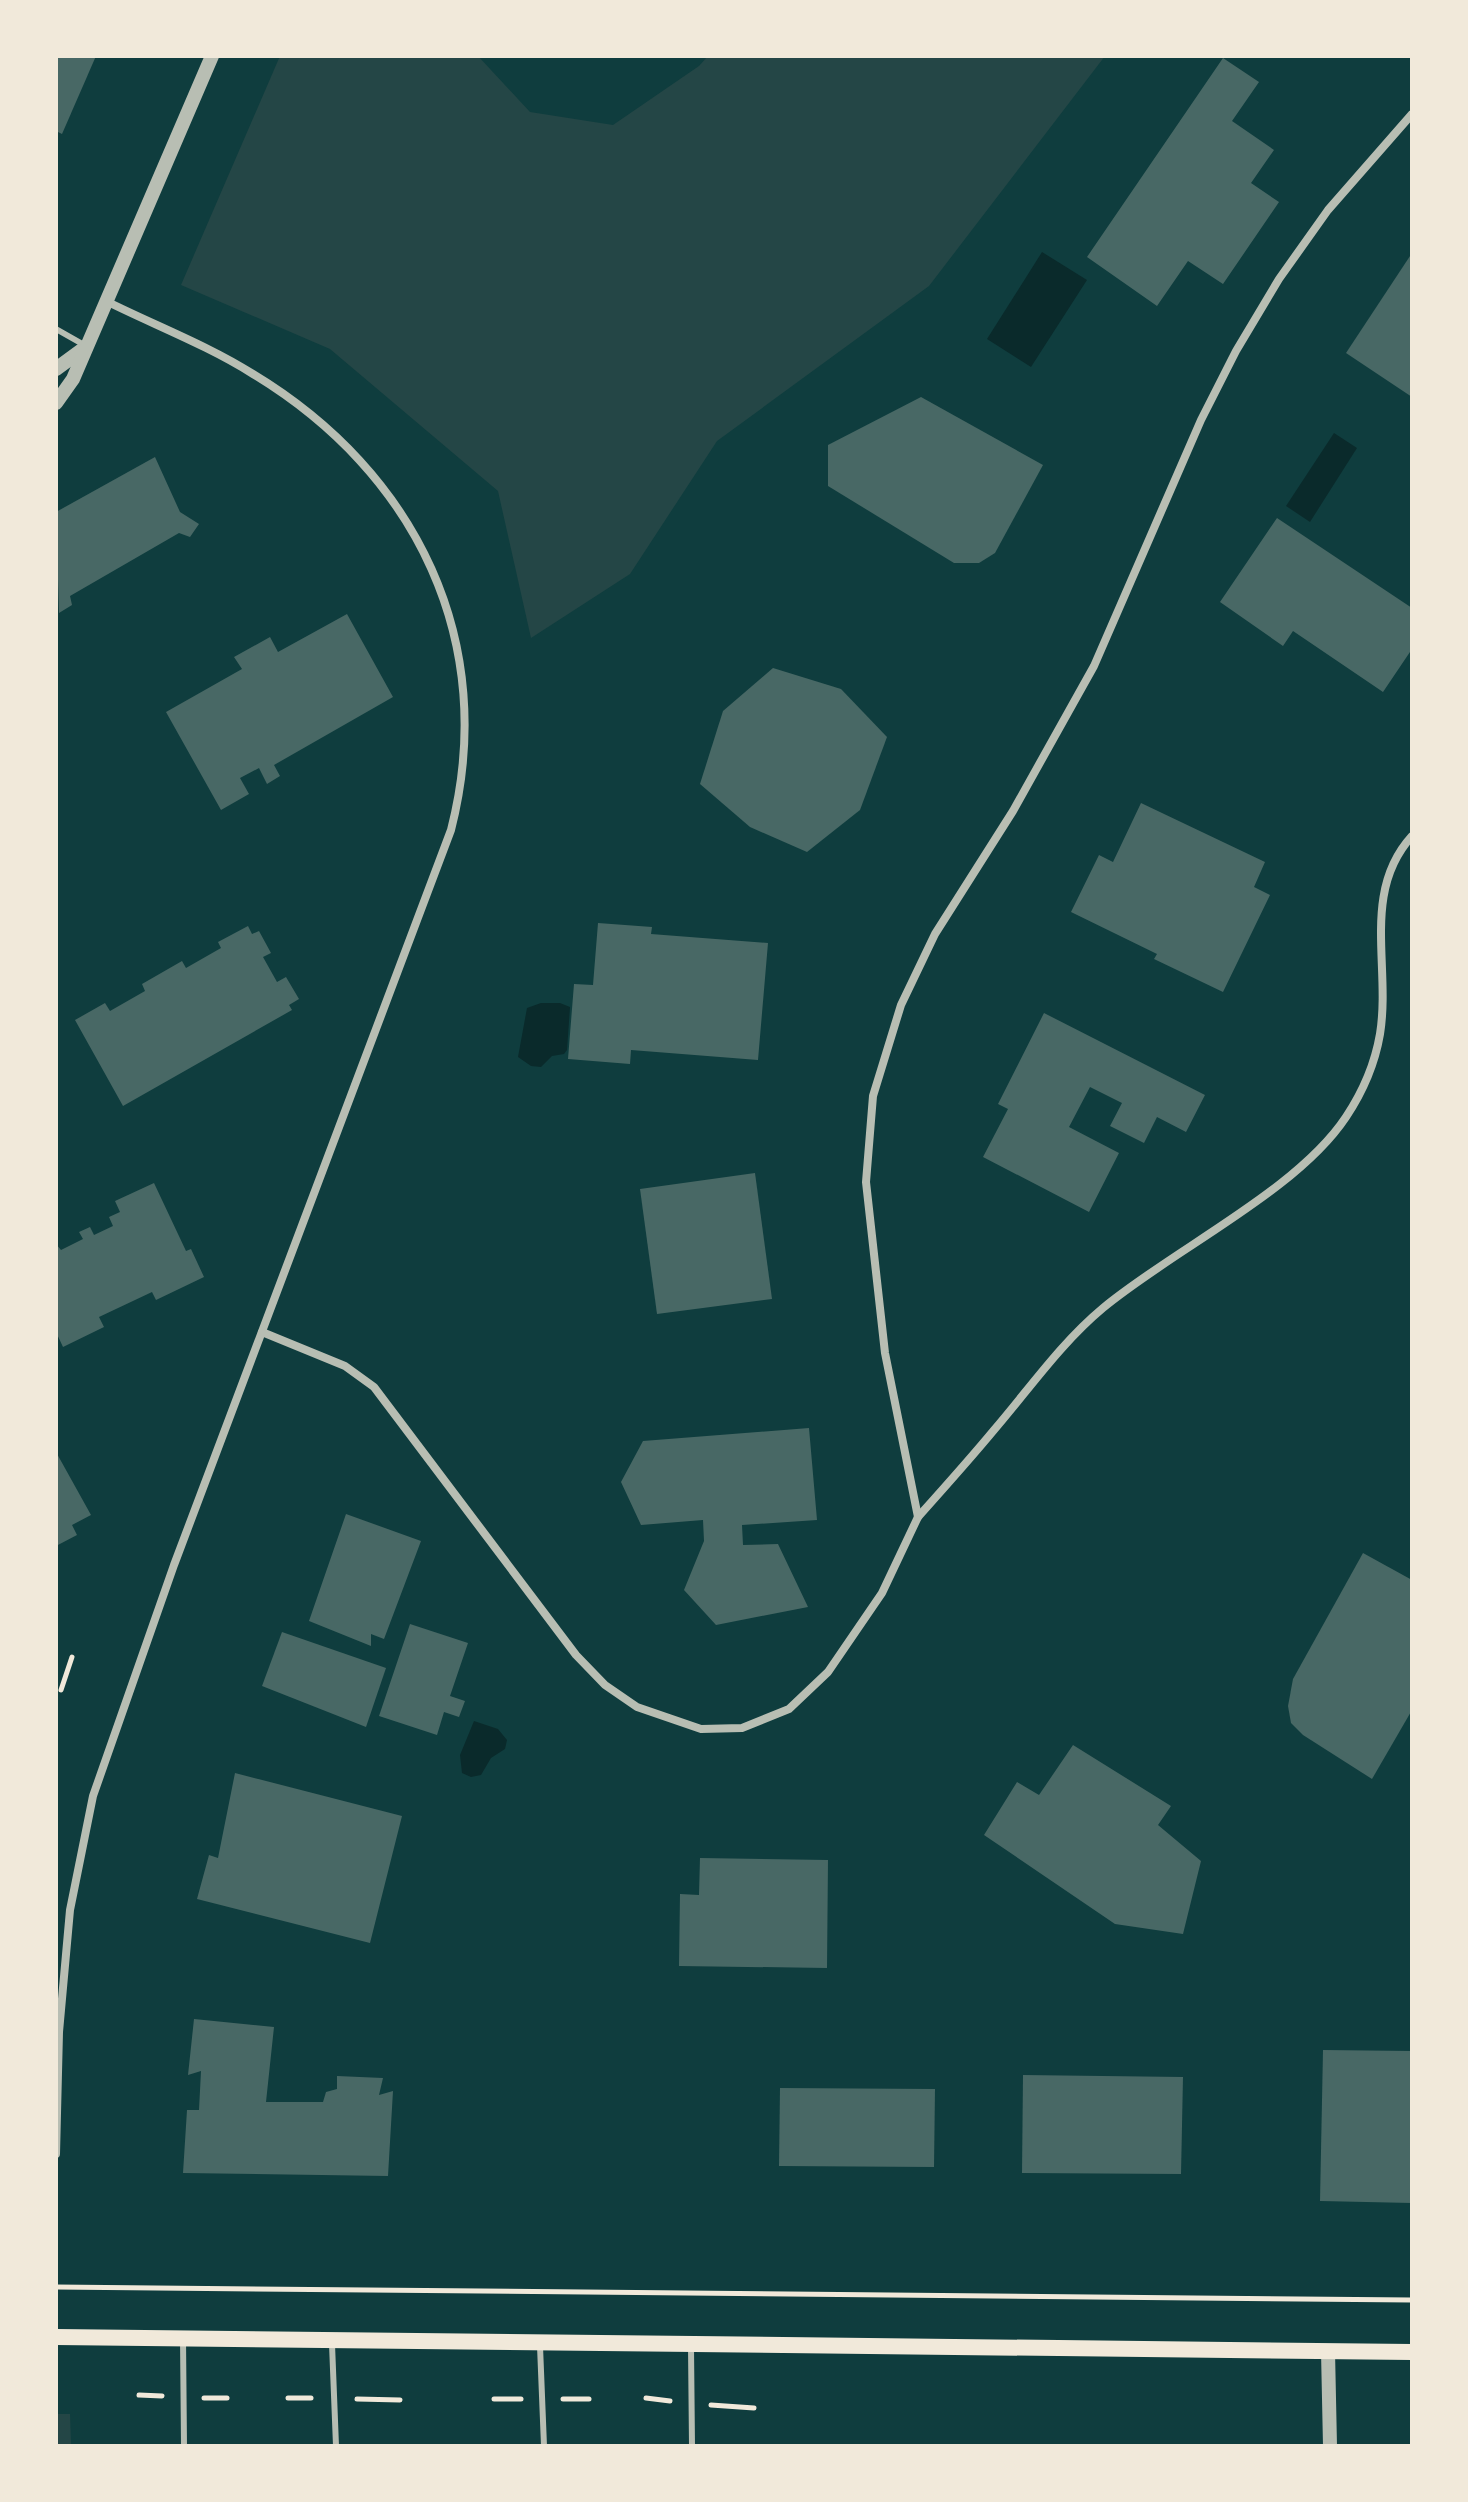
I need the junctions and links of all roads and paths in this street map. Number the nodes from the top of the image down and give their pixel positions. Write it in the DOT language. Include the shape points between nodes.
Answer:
graph roads {
  1 [pos="212,56"];
  2 [pos="1412,114"];
  3 [pos="105,301"];
  4 [pos="56,329"];
  5 [pos="86,346"];
  6 [pos="56,369"];
  7 [pos="56,403"];
  8 [pos="1412,836"];
  9 [pos="262,1332"];
  10 [pos="918,1517"];
  11 [pos="72,1657"];
  12 [pos="61,1690"];
  13 [pos="56,2154"];
  14 [pos="56,2287"];
  15 [pos="1412,2300"];
  16 [pos="56,2337"];
  17 [pos="183,2338"];
  18 [pos="332,2340"];
  19 [pos="540,2342"];
  20 [pos="691,2343"];
  21 [pos="1328,2351"];
  22 [pos="1412,2352"];
  23 [pos="184,2446"];
  24 [pos="336,2446"];
  25 [pos="544,2446"];
  26 [pos="692,2446"];
  27 [pos="1330,2446"];
  1 -- 3 [label="street"];
  2 -- 10 [label="street" via="1315,227 1236,351 1094,666 1032,779 931,942 893,1026 873,1096 866,1182 885,1353"];
  3 -- 5 [label="street"];
  3 -- 9 [label="street" via="253,373 347,449 403,519 430,563 446,600 461,669 467,739 451,830"];
  4 -- 5 [label="lane"];
  5 -- 6 [label="street"];
  5 -- 7 [label="street"];
  8 -- 10 [label="street" via="1386,879 1380,1033 1364,1083 1344,1120 1284,1180 1158,1266 1084,1325"];
  9 -- 10 [label="street" via="345,1366 374,1387 590,1670 637,1707 701,1729 757,1724 789,1709 816,1687 870,1614"];
  9 -- 13 [label="street" via="121,1714 85,1829 66,1943"];
  11 -- 12 [label="path"];
  14 -- 15 [label="path"];
  16 -- 17 [label="main road"];
  17 -- 18 [label="main road"];
  17 -- 23 [label="lane"];
  18 -- 19 [label="main road"];
  18 -- 24 [label="lane"];
  19 -- 20 [label="main road"];
  19 -- 25 [label="lane"];
  20 -- 21 [label="main road"];
  20 -- 26 [label="lane"];
  21 -- 22 [label="main road"];
  21 -- 27 [label="street"];
}
